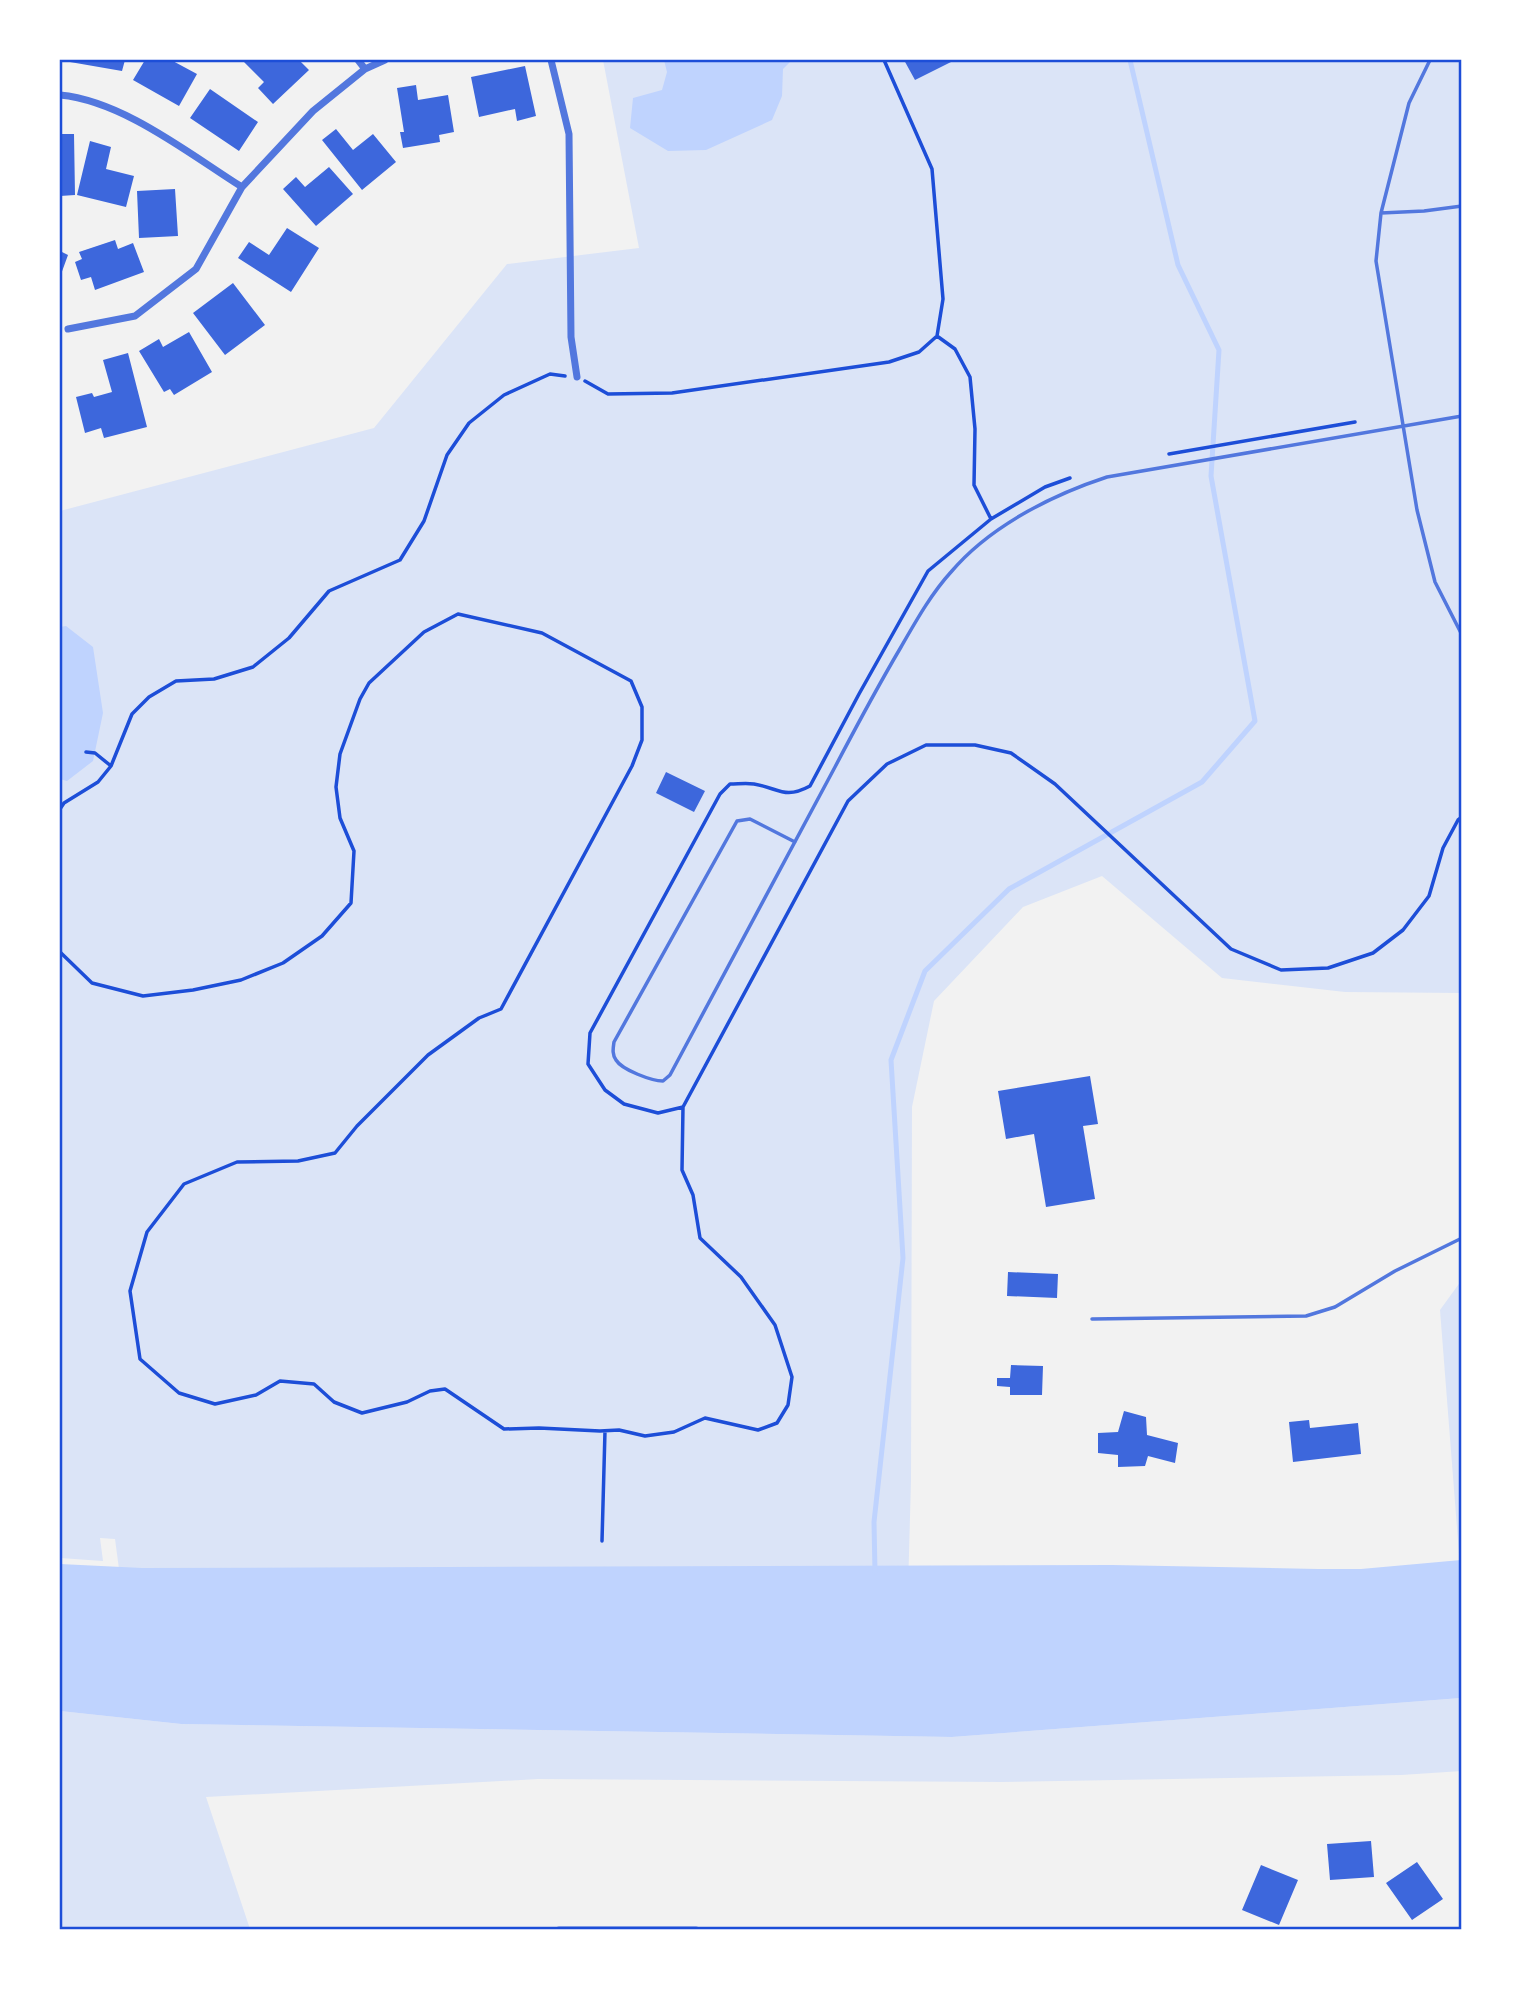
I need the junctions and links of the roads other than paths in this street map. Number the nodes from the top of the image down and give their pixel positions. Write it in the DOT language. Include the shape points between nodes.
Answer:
graph roads {
  1 [pos="358,60"];
  2 [pos="385,60"];
  3 [pos="551,60"];
  4 [pos="1430,60"];
  5 [pos="365,69"];
  6 [pos="60,95"];
  7 [pos="242,187"];
  8 [pos="1461,206"];
  9 [pos="1381,213"];
  10 [pos="68,329"];
  11 [pos="577,377"];
  12 [pos="1461,416"];
  13 [pos="1403,426"];
  14 [pos="1461,635"];
  15 [pos="795,842"];
  16 [pos="1461,1238"];
  17 [pos="1092,1319"];
  18 [pos="559,1930"];
  19 [pos="695,1930"];
  1 -- 5 [label="street"];
  2 -- 5 [label="street"];
  3 -- 11 [label="street" via="569,134 571,337"];
  4 -- 9 [label="lane" via="1409,103"];
  5 -- 7 [label="street" via="313,111"];
  6 -- 7 [label="street" via="82,97 119,111"];
  7 -- 10 [label="street" via="197,269 135,316"];
  8 -- 9 [label="lane"];
  9 -- 13 [label="lane" via="1376,261"];
  12 -- 13 [label="lane"];
  13 -- 14 [label="lane" via="1435,582"];
  13 -- 15 [label="lane" via="1108,477 1055,496 1005,526 952,570 926,605"];
  15 -- 15 [label="lane" via="670,1075 653,1081 618,1063 614,1042 737,821 750,819"];
  16 -- 17 [label="lane" via="1335,1307 1306,1316"];
  18 -- 19 [label="street"];
}
